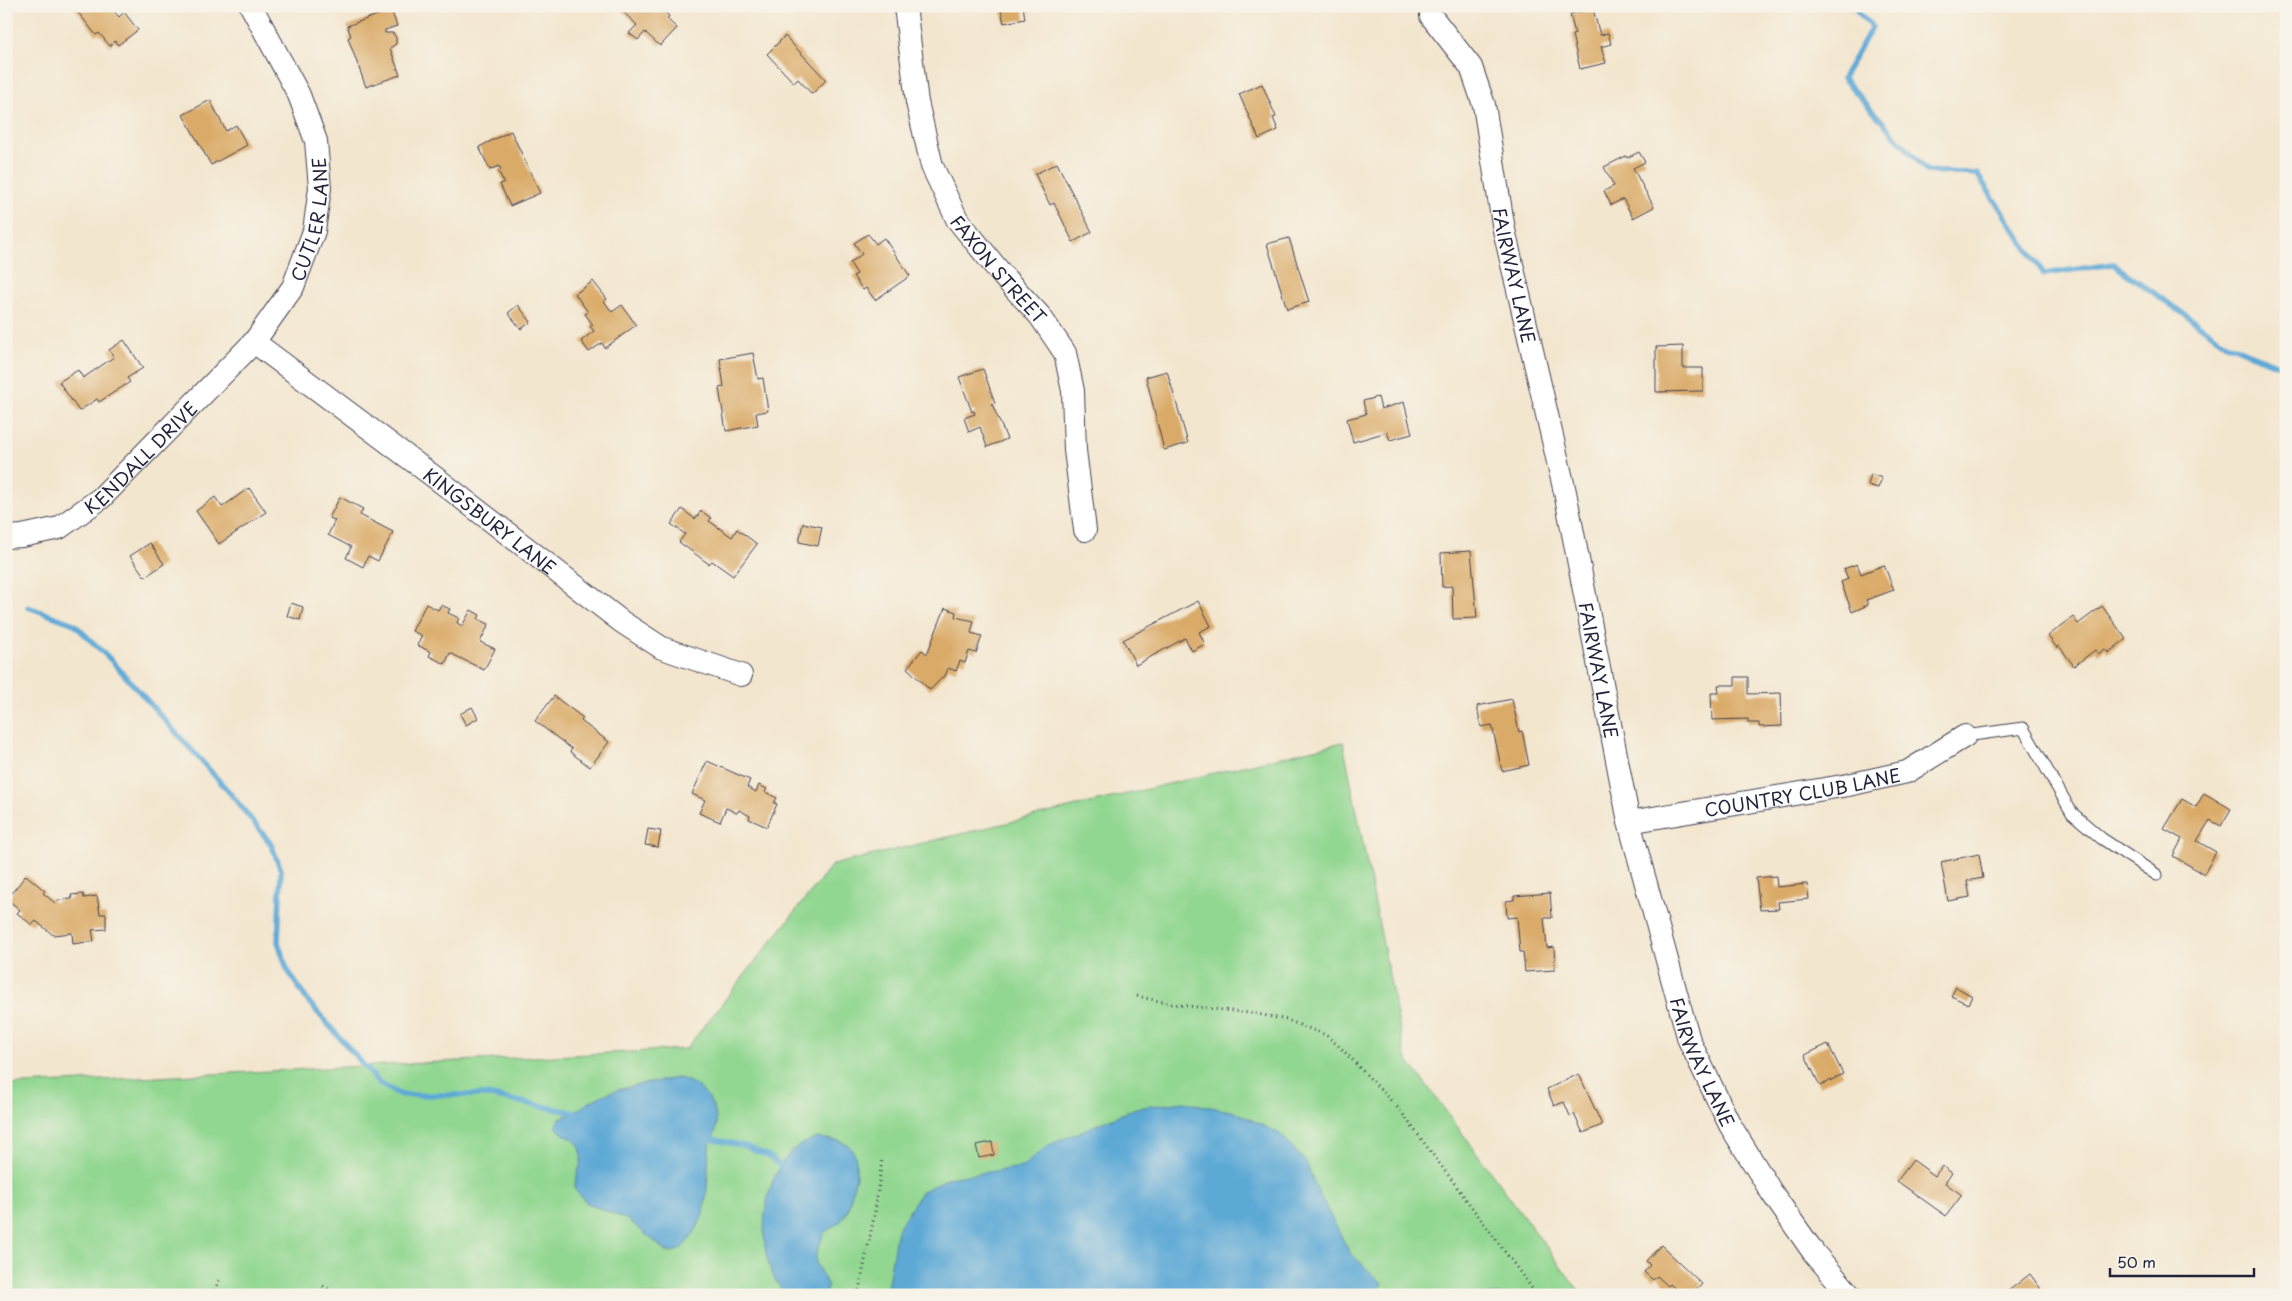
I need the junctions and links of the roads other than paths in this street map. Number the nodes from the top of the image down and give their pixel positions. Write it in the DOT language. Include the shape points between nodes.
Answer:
graph roads {
  1 [pos="250,6"];
  2 [pos="905,6"];
  3 [pos="1431,16"];
  4 [pos="254,342"];
  5 [pos="1084,530"];
  6 [pos="6,537"];
  7 [pos="741,675"];
  8 [pos="1966,736"];
  9 [pos="1629,822"];
  10 [pos="2157,875"];
  11 [pos="1850,1295"];
  1 -- 4 [label="street, CUTLER LANE" via="302,105 316,141 320,188 314,231 292,287"];
  2 -- 5 [label="street, FAXON STREET" via="917,102 932,166 957,219 1040,316 1065,353 1072,391"];
  3 -- 9 [label="street, FAIRWAY LANE" via="1471,67 1484,105 1504,230 1564,492"];
  4 -- 6 [label="street, KENDALL DRIVE" via="101,498 58,528"];
  4 -- 7 [label="street, KINGSBURY LANE" via="622,622 662,648"];
  8 -- 9 [label="street, COUNTRY CLUB LANE" via="1907,772"];
  8 -- 10 [label="lane" via="2023,728 2072,813 2101,838"];
  9 -- 11 [label="street, FAIRWAY LANE" via="1689,1040 1730,1125 1772,1193 1814,1253"];
}
